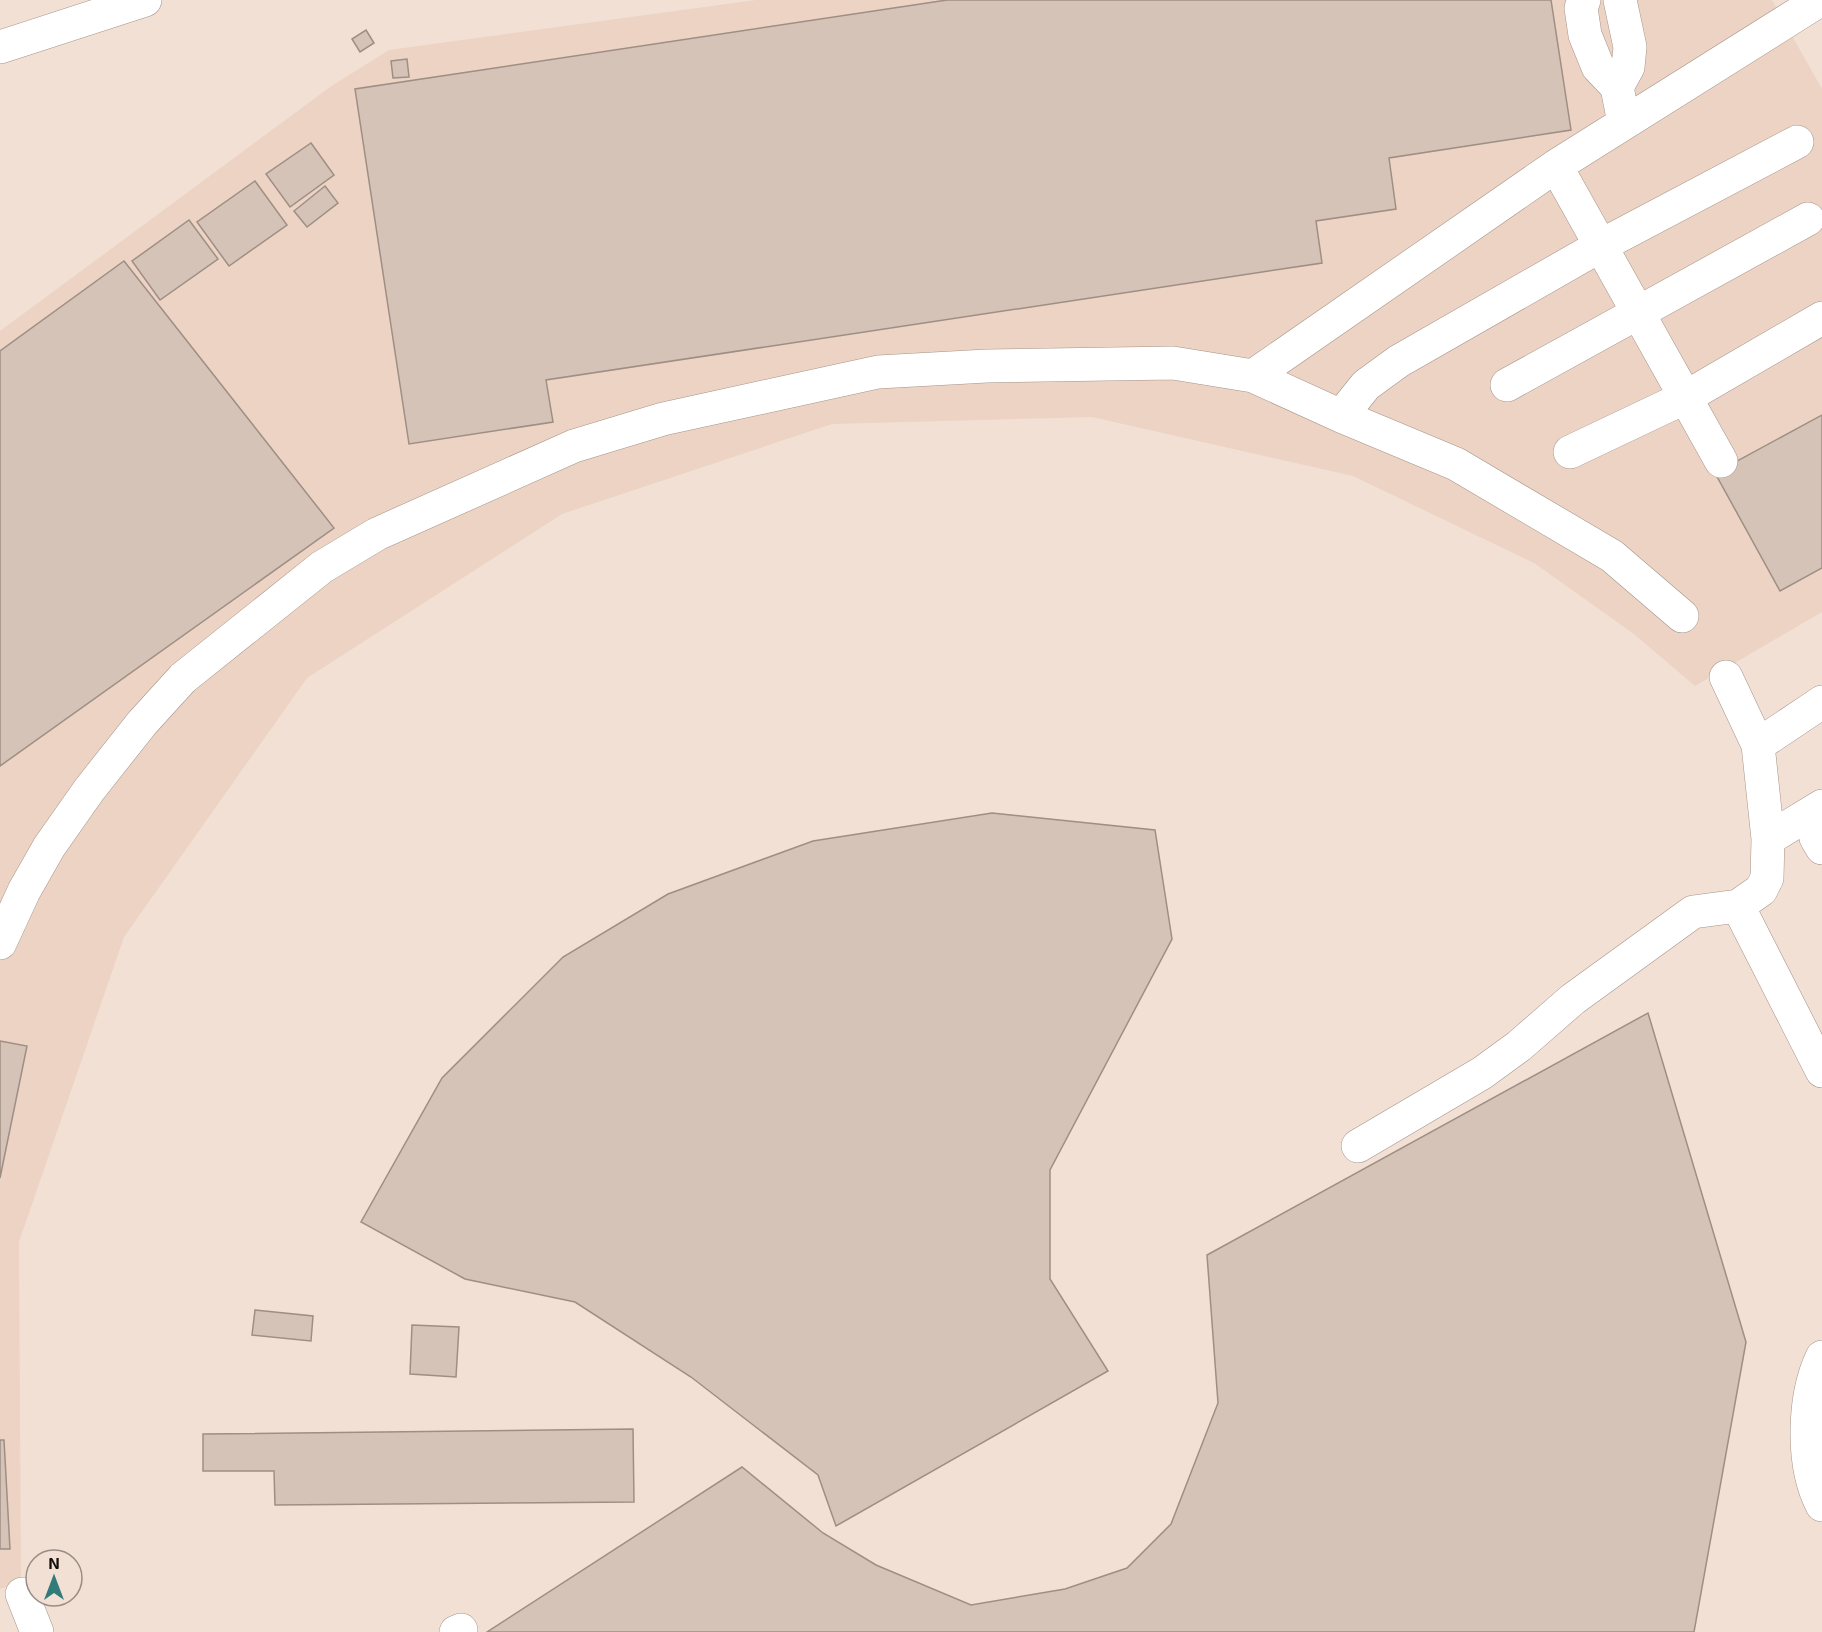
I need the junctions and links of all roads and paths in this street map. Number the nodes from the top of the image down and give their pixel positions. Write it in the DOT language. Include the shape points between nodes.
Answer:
graph roads {
  1 [pos="145,0"];
  2 [pos="1584,0"];
  3 [pos="1620,0"];
  4 [pos="1820,0"];
  5 [pos="0,47"];
  6 [pos="1617,87"];
  7 [pos="1624,123"];
  8 [pos="1797,142"];
  9 [pos="1556,166"];
  10 [pos="1808,219"];
  11 [pos="1600,246"];
  12 [pos="1638,311"];
  13 [pos="1822,318"];
  14 [pos="1252,376"];
  15 [pos="1507,385"];
  16 [pos="1686,397"];
  17 [pos="1341,416"];
  18 [pos="1570,453"];
  19 [pos="1721,461"];
  20 [pos="1682,616"];
  21 [pos="1726,677"];
  22 [pos="1822,702"];
  23 [pos="1758,745"];
  24 [pos="1818,808"];
  25 [pos="1768,839"];
  26 [pos="1822,848"];
  27 [pos="1738,906"];
  28 [pos="0,943"];
  29 [pos="1822,1071"];
  30 [pos="1358,1146"];
  31 [pos="1822,1357"];
  32 [pos="1822,1505"];
  33 [pos="22,1594"];
  34 [pos="37,1632"];
  1 -- 5 [label="main road"];
  2 -- 6 [label="main road" via="1581,8 1591,51 1598,67"];
  3 -- 6 [label="main road" via="1630,46 1628,67"];
  4 -- 7 [label="main road"];
  6 -- 7 [label="main road"];
  7 -- 9 [label="main road"];
  8 -- 11 [label="main road"];
  9 -- 11 [label="main road"];
  9 -- 14 [label="main road"];
  10 -- 12 [label="main road"];
  11 -- 12 [label="main road"];
  11 -- 17 [label="main road" via="1399,361 1366,385"];
  12 -- 15 [label="main road"];
  12 -- 16 [label="main road"];
  13 -- 16 [label="main road"];
  14 -- 17 [label="main road"];
  14 -- 28 [label="main road" via="1173,363 878,372 663,419 574,446 477,488 377,534 322,567 183,678 128,740 49,847"];
  16 -- 18 [label="main road"];
  16 -- 19 [label="main road"];
  17 -- 20 [label="main road" via="1465,469 1612,556"];
  21 -- 23 [label="main road"];
  22 -- 23 [label="main road"];
  23 -- 25 [label="main road"];
  24 -- 25 [label="main road"];
  24 -- 26 [label="main road" via="1816,838"];
  25 -- 27 [label="main road" via="1767,879 1761,890"];
  27 -- 29 [label="main road"];
  27 -- 30 [label="main road" via="1693,912 1573,999 1482,1073"];
  31 -- 32 [label="main road" via="1809,1412 1808,1457 1812,1486"];
  33 -- 34 [label="main road"];
}
